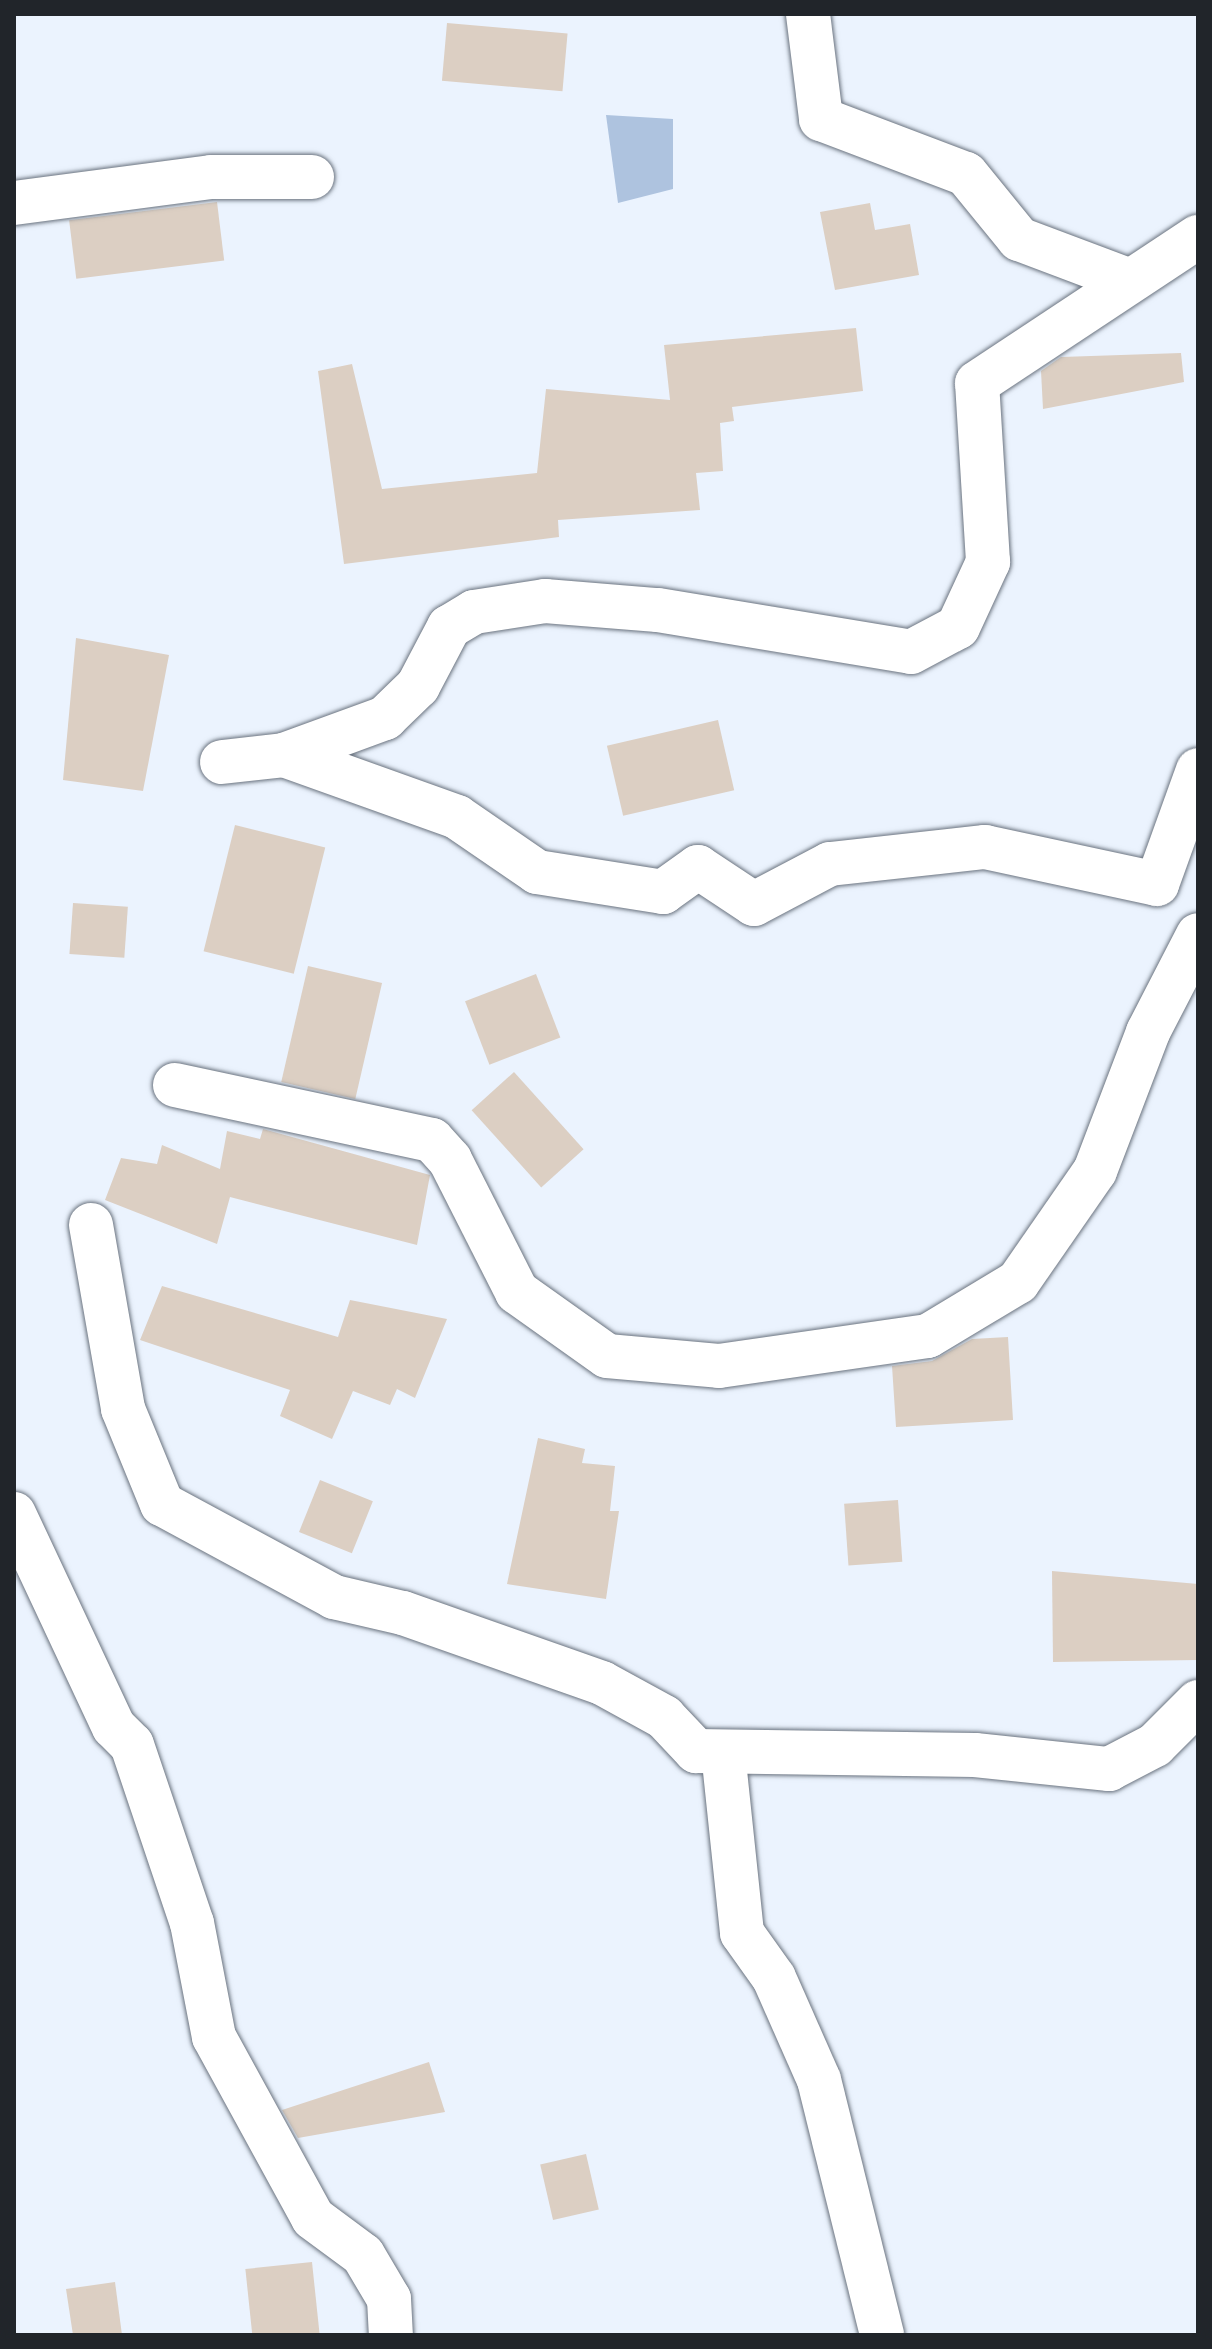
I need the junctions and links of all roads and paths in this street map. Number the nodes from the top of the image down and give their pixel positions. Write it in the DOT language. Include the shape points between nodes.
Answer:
graph roads {
  1 [pos="808,14"];
  2 [pos="312,177"];
  3 [pos="14,203"];
  4 [pos="1198,237"];
  5 [pos="1128,280"];
  6 [pos="284,755"];
  7 [pos="222,762"];
  8 [pos="1198,770"];
  9 [pos="1198,935"];
  10 [pos="175,1085"];
  11 [pos="91,1225"];
  12 [pos="14,1514"];
  13 [pos="1198,1702"];
  14 [pos="723,1752"];
  15 [pos="391,2335"];
  16 [pos="882,2335"];
  1 -- 5 [label="street" via="821,119 966,174 1019,239"];
  2 -- 3 [label="street" via="211,177"];
  4 -- 5 [label="street"];
  5 -- 6 [label="street" via="977,383 988,562 958,627 911,652 658,610 545,601 474,612 449,627 418,686 385,718"];
  6 -- 7 [label="street"];
  6 -- 8 [label="street" via="457,817 537,872 663,892 698,867 754,904 830,864 985,847 1157,884"];
  9 -- 10 [label="street" via="1148,1032 1095,1171 1018,1282 928,1336 719,1366 607,1356 517,1292 450,1160 432,1140"];
  11 -- 14 [label="street" via="123,1409 162,1504 334,1597 537,1657 634,1697 696,1751"];
  12 -- 15 [label="street" via="114,1727 132,1745 192,1923 214,2037 313,2218 363,2255 389,2299"];
  13 -- 14 [label="street" via="1155,1745 1109,1769 975,1755"];
  14 -- 16 [label="street" via="742,1933 774,1978 819,2080"];
}
